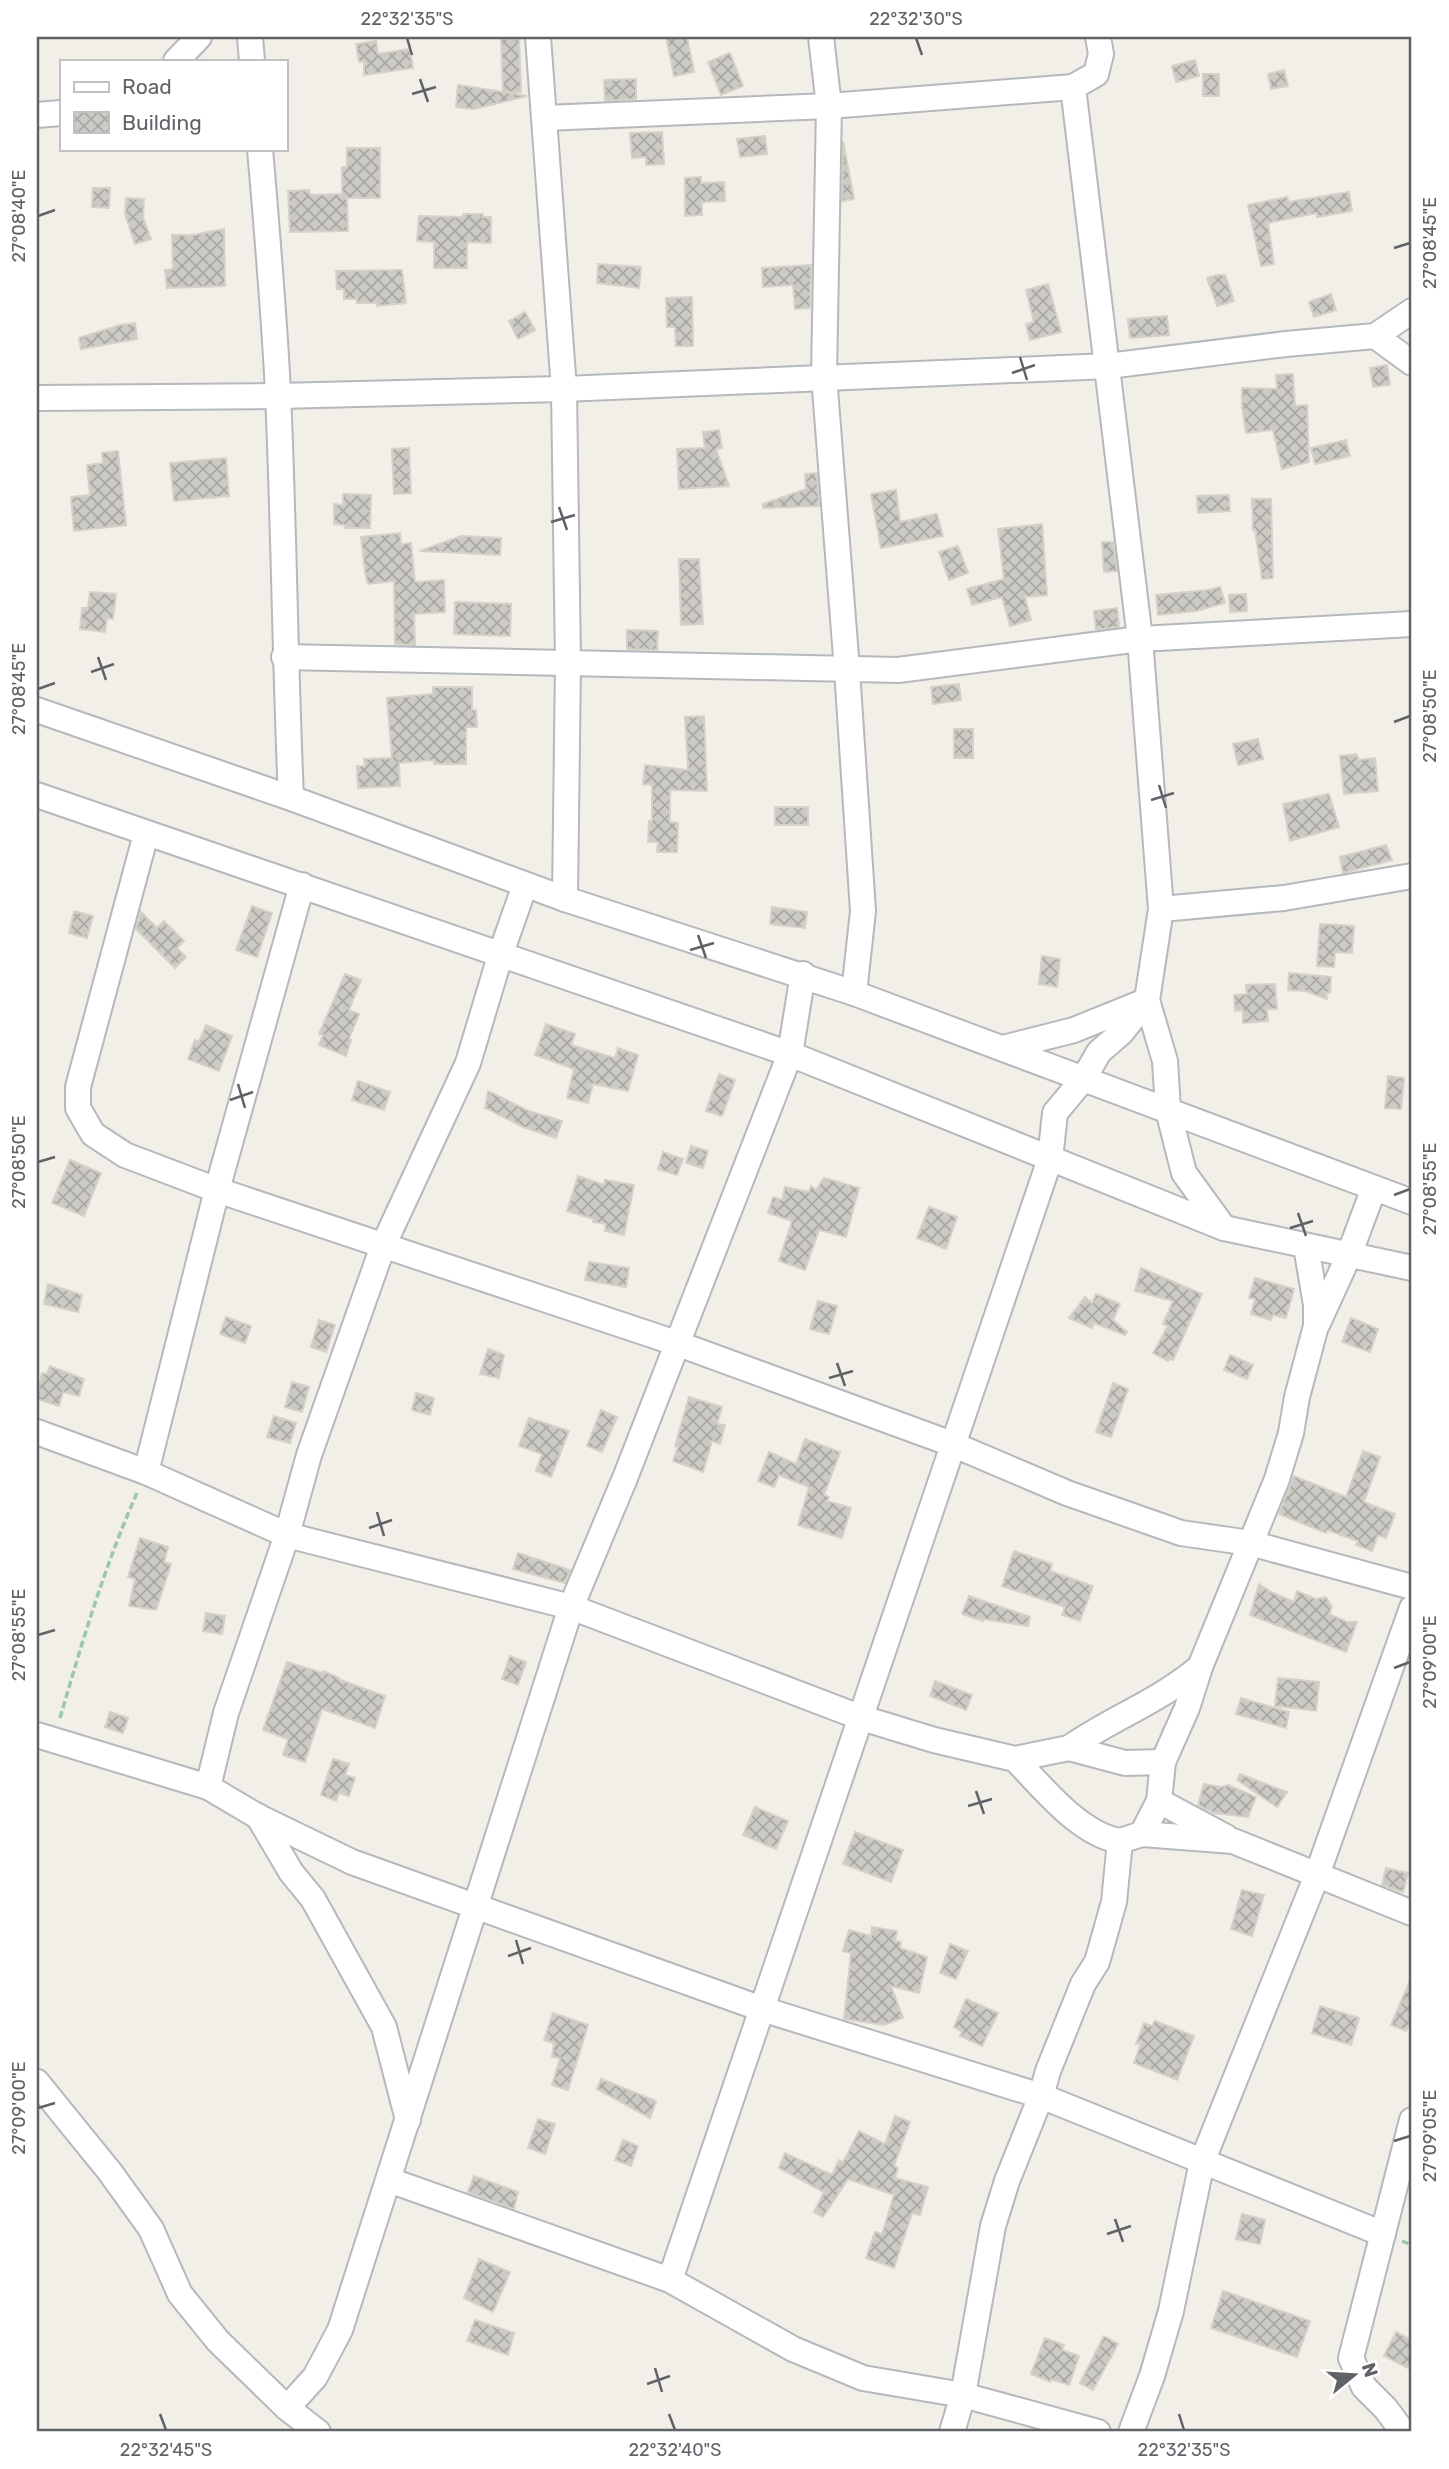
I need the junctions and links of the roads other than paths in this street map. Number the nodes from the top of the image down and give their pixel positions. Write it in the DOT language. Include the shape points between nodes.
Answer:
graph roads {
  1 [pos="199,37"];
  2 [pos="250,37"];
  3 [pos="538,37"];
  4 [pos="821,37"];
  5 [pos="1098,37"];
  6 [pos="177,60"];
  7 [pos="252,60"];
  8 [pos="1073,88"];
  9 [pos="829,106"];
  10 [pos="60,113"];
  11 [pos="37,115"];
  12 [pos="545,118"];
  13 [pos="260,150"];
  14 [pos="1412,311"];
  15 [pos="1375,335"];
  16 [pos="1412,363"];
  17 [pos="1108,366"];
  18 [pos="824,376"];
  19 [pos="564,389"];
  20 [pos="278,396"];
  21 [pos="37,398"];
  22 [pos="1412,624"];
  23 [pos="1140,639"];
  24 [pos="284,657"];
  25 [pos="568,662"];
  26 [pos="847,670"];
  27 [pos="37,710"];
  28 [pos="37,795"];
  29 [pos="291,798"];
  30 [pos="146,834"];
  31 [pos="1412,876"];
  32 [pos="302,885"];
  33 [pos="525,885"];
  34 [pos="565,900"];
  35 [pos="1161,909"];
  36 [pos="501,953"];
  37 [pos="803,974"];
  38 [pos="854,993"];
  39 [pos="1147,1000"];
  40 [pos="1003,1048"];
  41 [pos="790,1054"];
  42 [pos="1083,1078"];
  43 [pos="1168,1110"];
  44 [pos="1050,1159"];
  45 [pos="1374,1188"];
  46 [pos="217,1190"];
  47 [pos="1412,1202"];
  48 [pos="1224,1227"];
  49 [pos="383,1246"];
  50 [pos="1306,1246"];
  51 [pos="1349,1255"];
  52 [pos="1412,1268"];
  53 [pos="1316,1326"];
  54 [pos="676,1343"];
  55 [pos="37,1432"];
  56 [pos="952,1444"];
  57 [pos="146,1472"];
  58 [pos="287,1535"];
  59 [pos="1250,1543"];
  60 [pos="1412,1587"];
  61 [pos="571,1607"];
  62 [pos="1412,1608"];
  63 [pos="1200,1667"];
  64 [pos="862,1718"];
  65 [pos="46,1737"];
  66 [pos="1069,1748"];
  67 [pos="1015,1759"];
  68 [pos="1163,1762"];
  69 [pos="208,1787"];
  70 [pos="1159,1801"];
  71 [pos="257,1816"];
  72 [pos="1131,1837"];
  73 [pos="1233,1841"];
  74 [pos="1317,1875"];
  75 [pos="474,1907"];
  76 [pos="1412,1913"];
  77 [pos="762,2009"];
  78 [pos="37,2082"];
  79 [pos="1041,2096"];
  80 [pos="408,2120"];
  81 [pos="1412,2120"];
  82 [pos="1202,2161"];
  83 [pos="389,2180"];
  84 [pos="1383,2234"];
  85 [pos="670,2280"];
  86 [pos="963,2395"];
  87 [pos="288,2408"];
  88 [pos="318,2432"];
  89 [pos="952,2432"];
  90 [pos="1098,2432"];
  91 [pos="1131,2432"];
  92 [pos="1403,2432"];
  1 -- 6 [label="street"];
  2 -- 7 [label="street"];
  3 -- 12 [label="street"];
  4 -- 9 [label="street"];
  5 -- 8 [label="street" via="1101,54 1096,74"];
  8 -- 9 [label="street"];
  8 -- 17 [label="street"];
  9 -- 12 [label="street"];
  9 -- 18 [label="street"];
  10 -- 11 [label="street"];
  12 -- 19 [label="street"];
  13 -- 20 [label="street"];
  14 -- 15 [label="street"];
  15 -- 16 [label="street"];
  15 -- 17 [label="street"];
  17 -- 18 [label="street"];
  17 -- 23 [label="street"];
  18 -- 19 [label="street"];
  18 -- 26 [label="street"];
  19 -- 20 [label="street"];
  19 -- 25 [label="street"];
  20 -- 21 [label="street"];
  20 -- 24 [label="street"];
  22 -- 23 [label="street"];
  23 -- 26 [label="street" via="898,670"];
  23 -- 35 [label="street"];
  24 -- 25 [label="street"];
  24 -- 29 [label="street"];
  25 -- 26 [label="street"];
  25 -- 34 [label="street"];
  26 -- 38 [label="street" via="863,911"];
  27 -- 29 [label="street"];
  28 -- 30 [label="street"];
  29 -- 33 [label="street"];
  30 -- 32 [label="street"];
  30 -- 46 [label="street" via="78,1087 78,1108 93,1134 125,1155"];
  31 -- 35 [label="street" via="1283,898"];
  32 -- 36 [label="street"];
  32 -- 46 [label="street"];
  33 -- 34 [label="street"];
  33 -- 36 [label="street"];
  34 -- 37 [label="street"];
  35 -- 39 [label="street"];
  36 -- 41 [label="street"];
  36 -- 49 [label="street" via="467,1063"];
  37 -- 38 [label="street"];
  37 -- 41 [label="street"];
  38 -- 40 [label="street"];
  39 -- 40 [label="street" via="1074,1030"];
  39 -- 42 [label="street" via="1099,1052"];
  39 -- 43 [label="street" via="1165,1062"];
  40 -- 42 [label="street"];
  41 -- 44 [label="street"];
  41 -- 54 [label="street"];
  42 -- 43 [label="street"];
  42 -- 44 [label="street" via="1055,1112"];
  43 -- 45 [label="street"];
  43 -- 48 [label="street" via="1184,1173"];
  44 -- 48 [label="street"];
  44 -- 56 [label="street"];
  45 -- 47 [label="street"];
  45 -- 51 [label="street"];
  46 -- 49 [label="street"];
  46 -- 57 [label="street"];
  48 -- 50 [label="street"];
  49 -- 54 [label="street"];
  49 -- 58 [label="street" via="309,1455"];
  50 -- 51 [label="street"];
  50 -- 53 [label="street"];
  51 -- 52 [label="street"];
  51 -- 53 [label="street"];
  53 -- 59 [label="street" via="1291,1433"];
  54 -- 56 [label="street"];
  54 -- 61 [label="street"];
  55 -- 57 [label="street"];
  56 -- 59 [label="street" via="1067,1493 1181,1533"];
  56 -- 64 [label="street"];
  57 -- 58 [label="street"];
  58 -- 61 [label="street"];
  58 -- 69 [label="street" via="226,1713"];
  59 -- 60 [label="street"];
  59 -- 63 [label="street"];
  61 -- 64 [label="street"];
  61 -- 75 [label="street"];
  62 -- 74 [label="street"];
  63 -- 66 [label="street" via="1177,1687"];
  63 -- 68 [label="street"];
  64 -- 67 [label="street"];
  64 -- 77 [label="street"];
  65 -- 69 [label="street"];
  66 -- 67 [label="street"];
  66 -- 68 [label="street" via="1125,1763"];
  67 -- 72 [label="street" via="1074,1818 1108,1839"];
  68 -- 70 [label="street"];
  69 -- 71 [label="street"];
  70 -- 72 [label="street"];
  70 -- 73 [label="street"];
  71 -- 75 [label="street" via="352,1862"];
  71 -- 80 [label="street" via="313,1899 384,2027"];
  72 -- 73 [label="street"];
  72 -- 79 [label="street" via="1097,1962 1083,1984"];
  73 -- 74 [label="street"];
  74 -- 76 [label="street"];
  74 -- 82 [label="street"];
  75 -- 77 [label="street"];
  75 -- 80 [label="street"];
  77 -- 79 [label="street"];
  77 -- 85 [label="street"];
  78 -- 87 [label="street" via="151,2229 180,2294 218,2341"];
  79 -- 82 [label="street"];
  79 -- 86 [label="street" via="993,2226"];
  80 -- 83 [label="street"];
  81 -- 84 [label="street"];
  82 -- 84 [label="street"];
  82 -- 91 [label="street" via="1171,2311"];
  83 -- 85 [label="street"];
  83 -- 87 [label="street" via="340,2330 315,2377"];
  84 -- 92 [label="street" via="1351,2358 1364,2387"];
  85 -- 86 [label="street" via="793,2349 863,2378"];
  86 -- 89 [label="street"];
  86 -- 90 [label="street"];
  87 -- 88 [label="street"];
}
